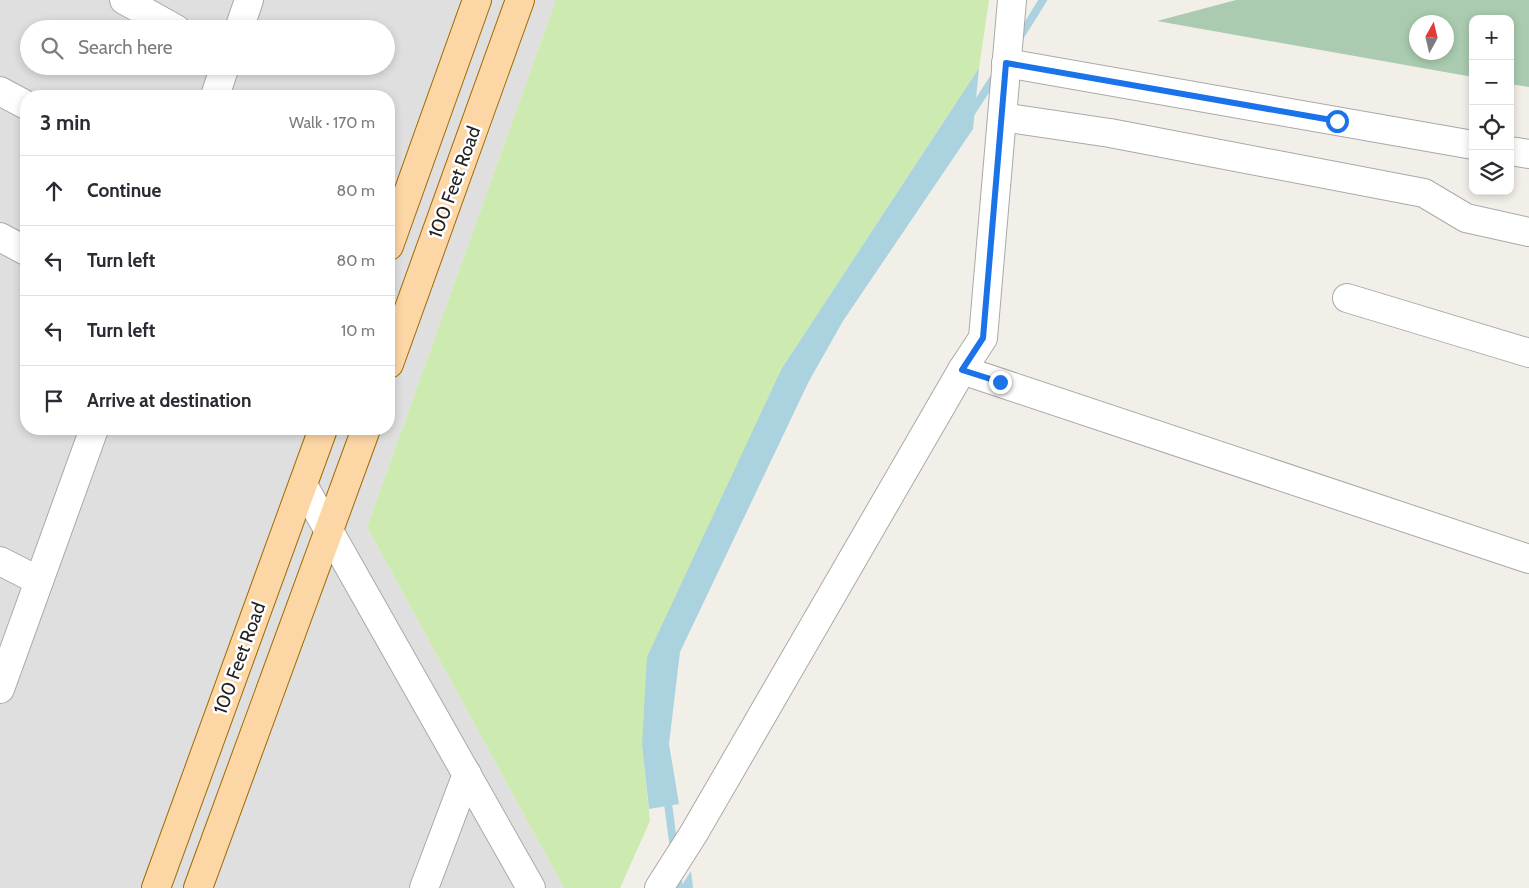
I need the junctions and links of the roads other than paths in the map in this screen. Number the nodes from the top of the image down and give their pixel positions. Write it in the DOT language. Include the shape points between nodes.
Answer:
graph roads {
  1 [pos="124,0"];
  2 [pos="249,0"];
  3 [pos="477,0"];
  4 [pos="520,0"];
  5 [pos="1012,0"];
  6 [pos="160,20"];
  7 [pos="242,20"];
  8 [pos="1006,63"];
  9 [pos="222,75"];
  10 [pos="216,90"];
  11 [pos="0,91"];
  12 [pos="20,102"];
  13 [pos="1003,108"];
  14 [pos="1469,144"];
  15 [pos="1514,152"];
  16 [pos="1529,154"];
  17 [pos="395,229"];
  18 [pos="1529,232"];
  19 [pos="0,236"];
  20 [pos="20,247"];
  21 [pos="1347,298"];
  22 [pos="395,347"];
  23 [pos="1529,353"];
  24 [pos="962,370"];
  25 [pos="92,435"];
  26 [pos="321,435"];
  27 [pos="364,435"];
  28 [pos="303,485"];
  29 [pos="329,531"];
  30 [pos="1529,559"];
  31 [pos="0,561"];
  32 [pos="39,582"];
  33 [pos="0,689"];
  34 [pos="467,774"];
  35 [pos="156,888"];
  36 [pos="198,888"];
  37 [pos="424,888"];
  38 [pos="531,888"];
  39 [pos="659,888"];
  1 -- 6 [label="street"];
  2 -- 7 [label="street"];
  3 -- 17 [label="main road, 100 Feet Road"];
  4 -- 22 [label="main road, 100 Feet Road"];
  5 -- 8 [label="street"];
  8 -- 13 [label="street"];
  8 -- 14 [label="street"];
  9 -- 10 [label="street"];
  11 -- 12 [label="street"];
  13 -- 18 [label="street" via="1110,133 1424,193 1466,218"];
  13 -- 24 [label="street" via="983,338"];
  15 -- 16 [label="street"];
  19 -- 20 [label="street"];
  21 -- 23 [label="street"];
  24 -- 30 [label="street"];
  24 -- 39 [label="street"];
  25 -- 32 [label="street"];
  26 -- 28 [label="main road, 100 Feet Road"];
  27 -- 29 [label="main road"];
  28 -- 29 [label="street"];
  28 -- 35 [label="main road, 100 Feet Road"];
  29 -- 34 [label="street"];
  29 -- 36 [label="main road"];
  31 -- 32 [label="street"];
  32 -- 33 [label="street"];
  34 -- 37 [label="street"];
  34 -- 38 [label="street"];
}
